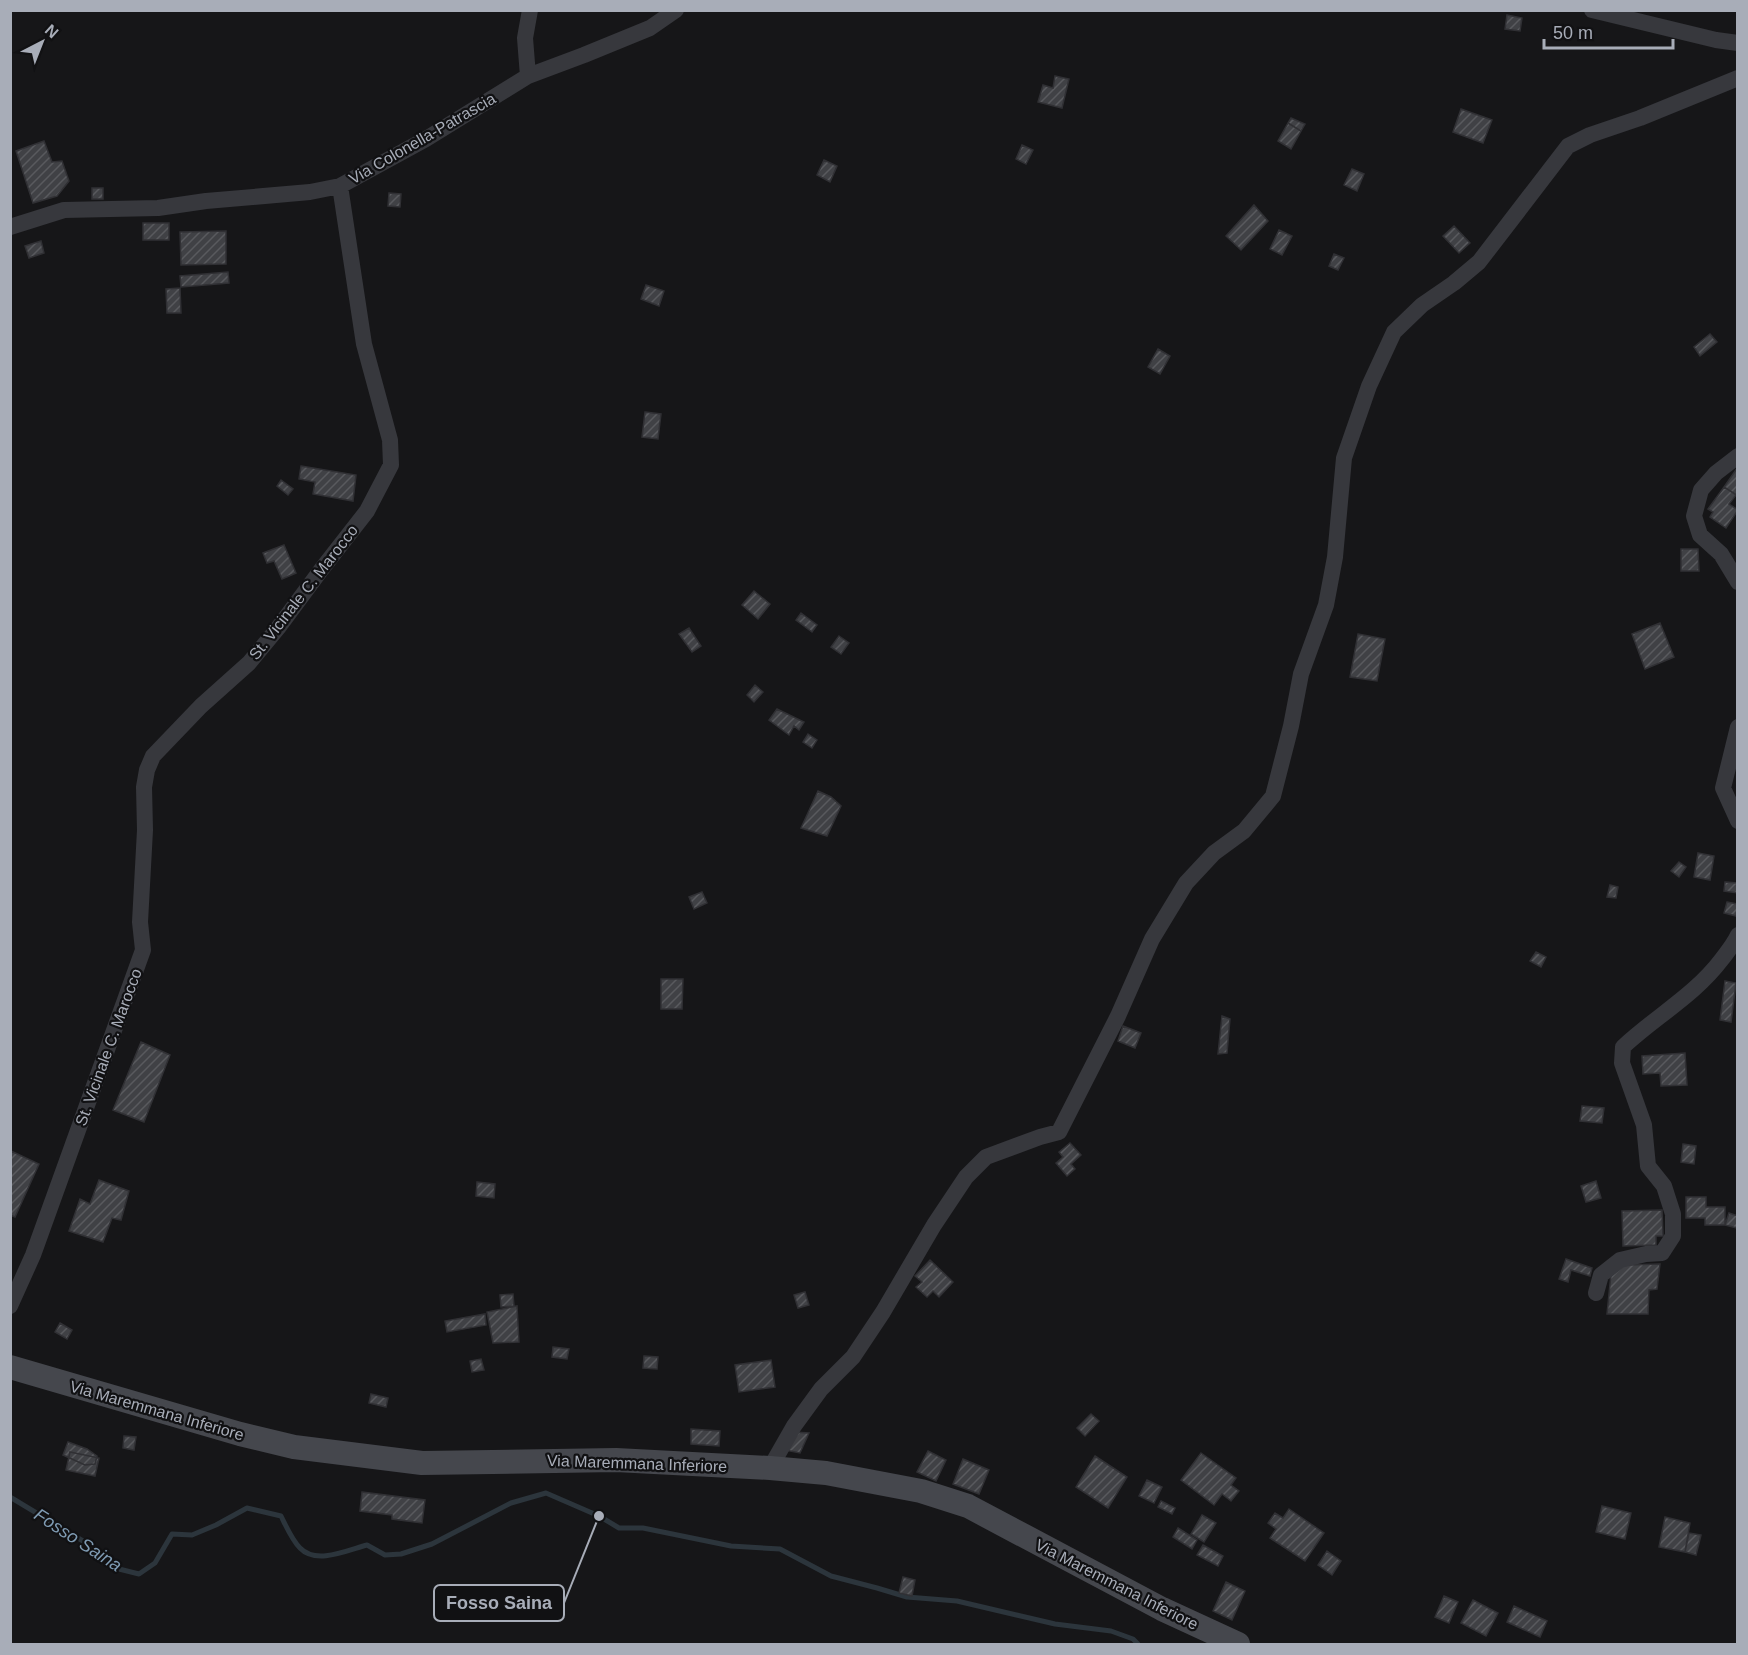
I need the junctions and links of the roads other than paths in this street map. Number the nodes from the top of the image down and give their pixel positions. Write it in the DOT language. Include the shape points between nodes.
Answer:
graph roads {
  1 [pos="530,10"];
  2 [pos="676,10"];
  3 [pos="1592,10"];
  4 [pos="1737,43"];
  5 [pos="528,76"];
  6 [pos="1737,78"];
  7 [pos="340,186"];
  8 [pos="10,227"];
  9 [pos="1737,456"];
  10 [pos="1737,582"];
  11 [pos="1737,727"];
  12 [pos="1737,821"];
  13 [pos="1737,935"];
  14 [pos="1596,1293"];
  15 [pos="10,1306"];
  16 [pos="10,1367"];
  17 [pos="770,1468"];
  18 [pos="1238,1644"];
  1 -- 5 [label="street" via="525,38"];
  2 -- 5 [label="street, Via Colonella-Patrascia" via="642,32"];
  3 -- 4 [label="street"];
  5 -- 7 [label="street, Via Colonella-Patrascia"];
  6 -- 17 [label="street" via="1568,146 1479,262 1422,305 1394,332 1368,386 1344,458 1335,557 1326,605 1300,674 1273,796 1244,831 1214,853 1186,883 1152,939 1059,1132 986,1157 966,1177 853,1357 821,1389"];
  7 -- 8 [label="street, Via Colonella-Patrascia" via="158,208 64,210"];
  7 -- 15 [label="street, St. Vicinale C. Marocco" via="364,344 390,440 391,465 367,511 278,628 249,663 153,756 144,787 140,922 143,950 33,1255"];
  9 -- 10 [label="street" via="1701,490 1694,516 1700,535 1721,554"];
  11 -- 12 [label="street" via="1723,788"];
  13 -- 14 [label="street" via="1712,972 1623,1047 1622,1063 1644,1125 1648,1166 1664,1186 1674,1214 1673,1236 1662,1253 1620,1260 1601,1275"];
  16 -- 17 [label="main road, Via Maremmana Inferiore" via="294,1447 422,1463 616,1460"];
  17 -- 18 [label="main road, Via Maremmana Inferiore" via="826,1473 921,1491 968,1506 1162,1609"];
}
